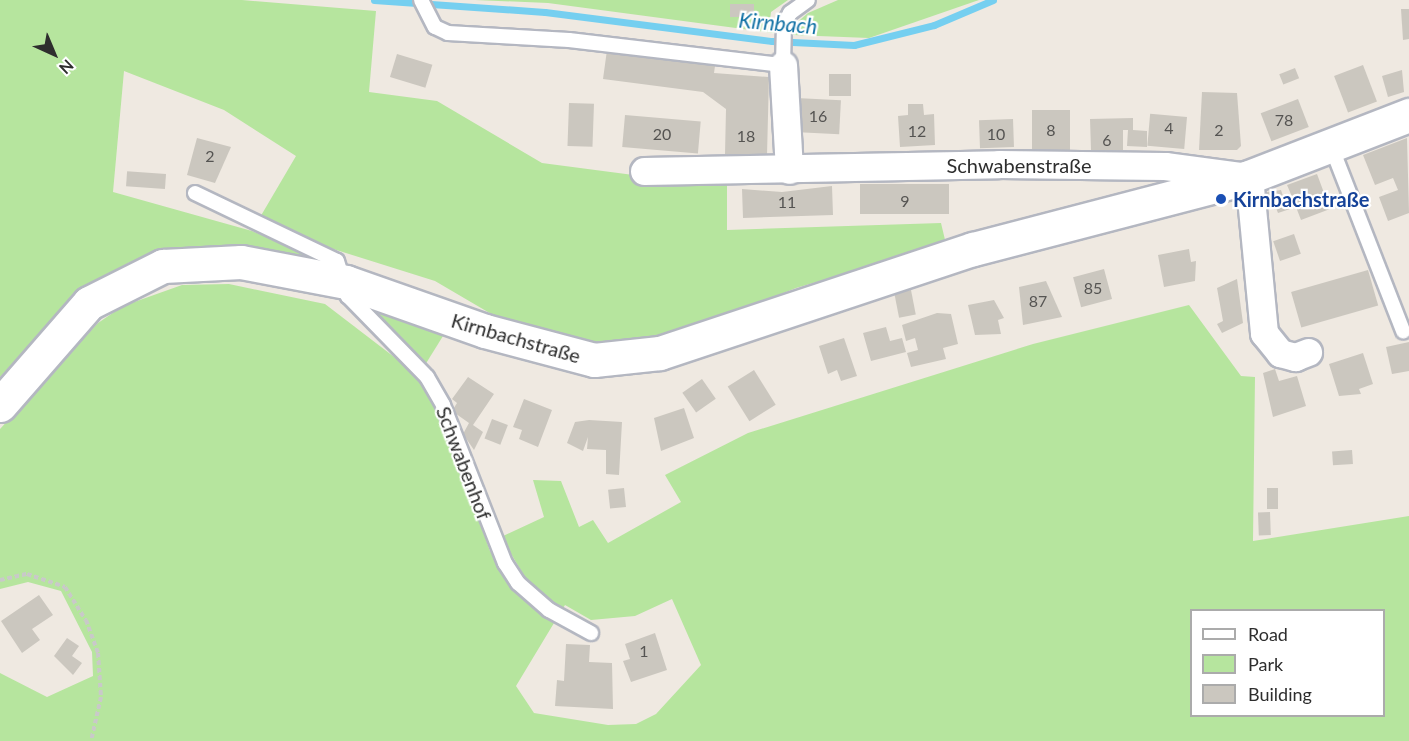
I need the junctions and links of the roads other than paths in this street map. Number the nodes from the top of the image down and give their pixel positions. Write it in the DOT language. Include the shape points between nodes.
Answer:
graph roads {
  1 [pos="421,0"];
  2 [pos="808,0"];
  3 [pos="782,57"];
  4 [pos="1409,115"];
  5 [pos="1330,146"];
  6 [pos="789,170"];
  7 [pos="644,171"];
  8 [pos="1249,177"];
  9 [pos="195,193"];
  10 [pos="346,282"];
  11 [pos="1403,331"];
  12 [pos="1308,352"];
  13 [pos="0,405"];
  14 [pos="591,633"];
  1 -- 3 [label="lane" via="435,27 448,33"];
  2 -- 3 [label="lane" via="790,13 784,24"];
  3 -- 6 [label="street"];
  4 -- 5 [label="main road, Kirnbachstraße"];
  5 -- 8 [label="main road, Kirnbachstraße"];
  5 -- 11 [label="lane"];
  6 -- 7 [label="street, Schwabenstraße"];
  6 -- 8 [label="street, Schwabenstraße" via="1165,166"];
  8 -- 10 [label="main road, Kirnbachstraße" via="973,249 660,353 594,360 539,348"];
  8 -- 12 [label="street" via="1264,333 1280,353 1295,357"];
  9 -- 10 [label="lane, Schwabenhof" via="338,261"];
  10 -- 13 [label="main road, Kirnbachstraße" via="242,262 163,266 89,303"];
  10 -- 14 [label="lane, Schwabenhof" via="348,296 427,377 443,405 494,543 518,583 549,610"];
}
